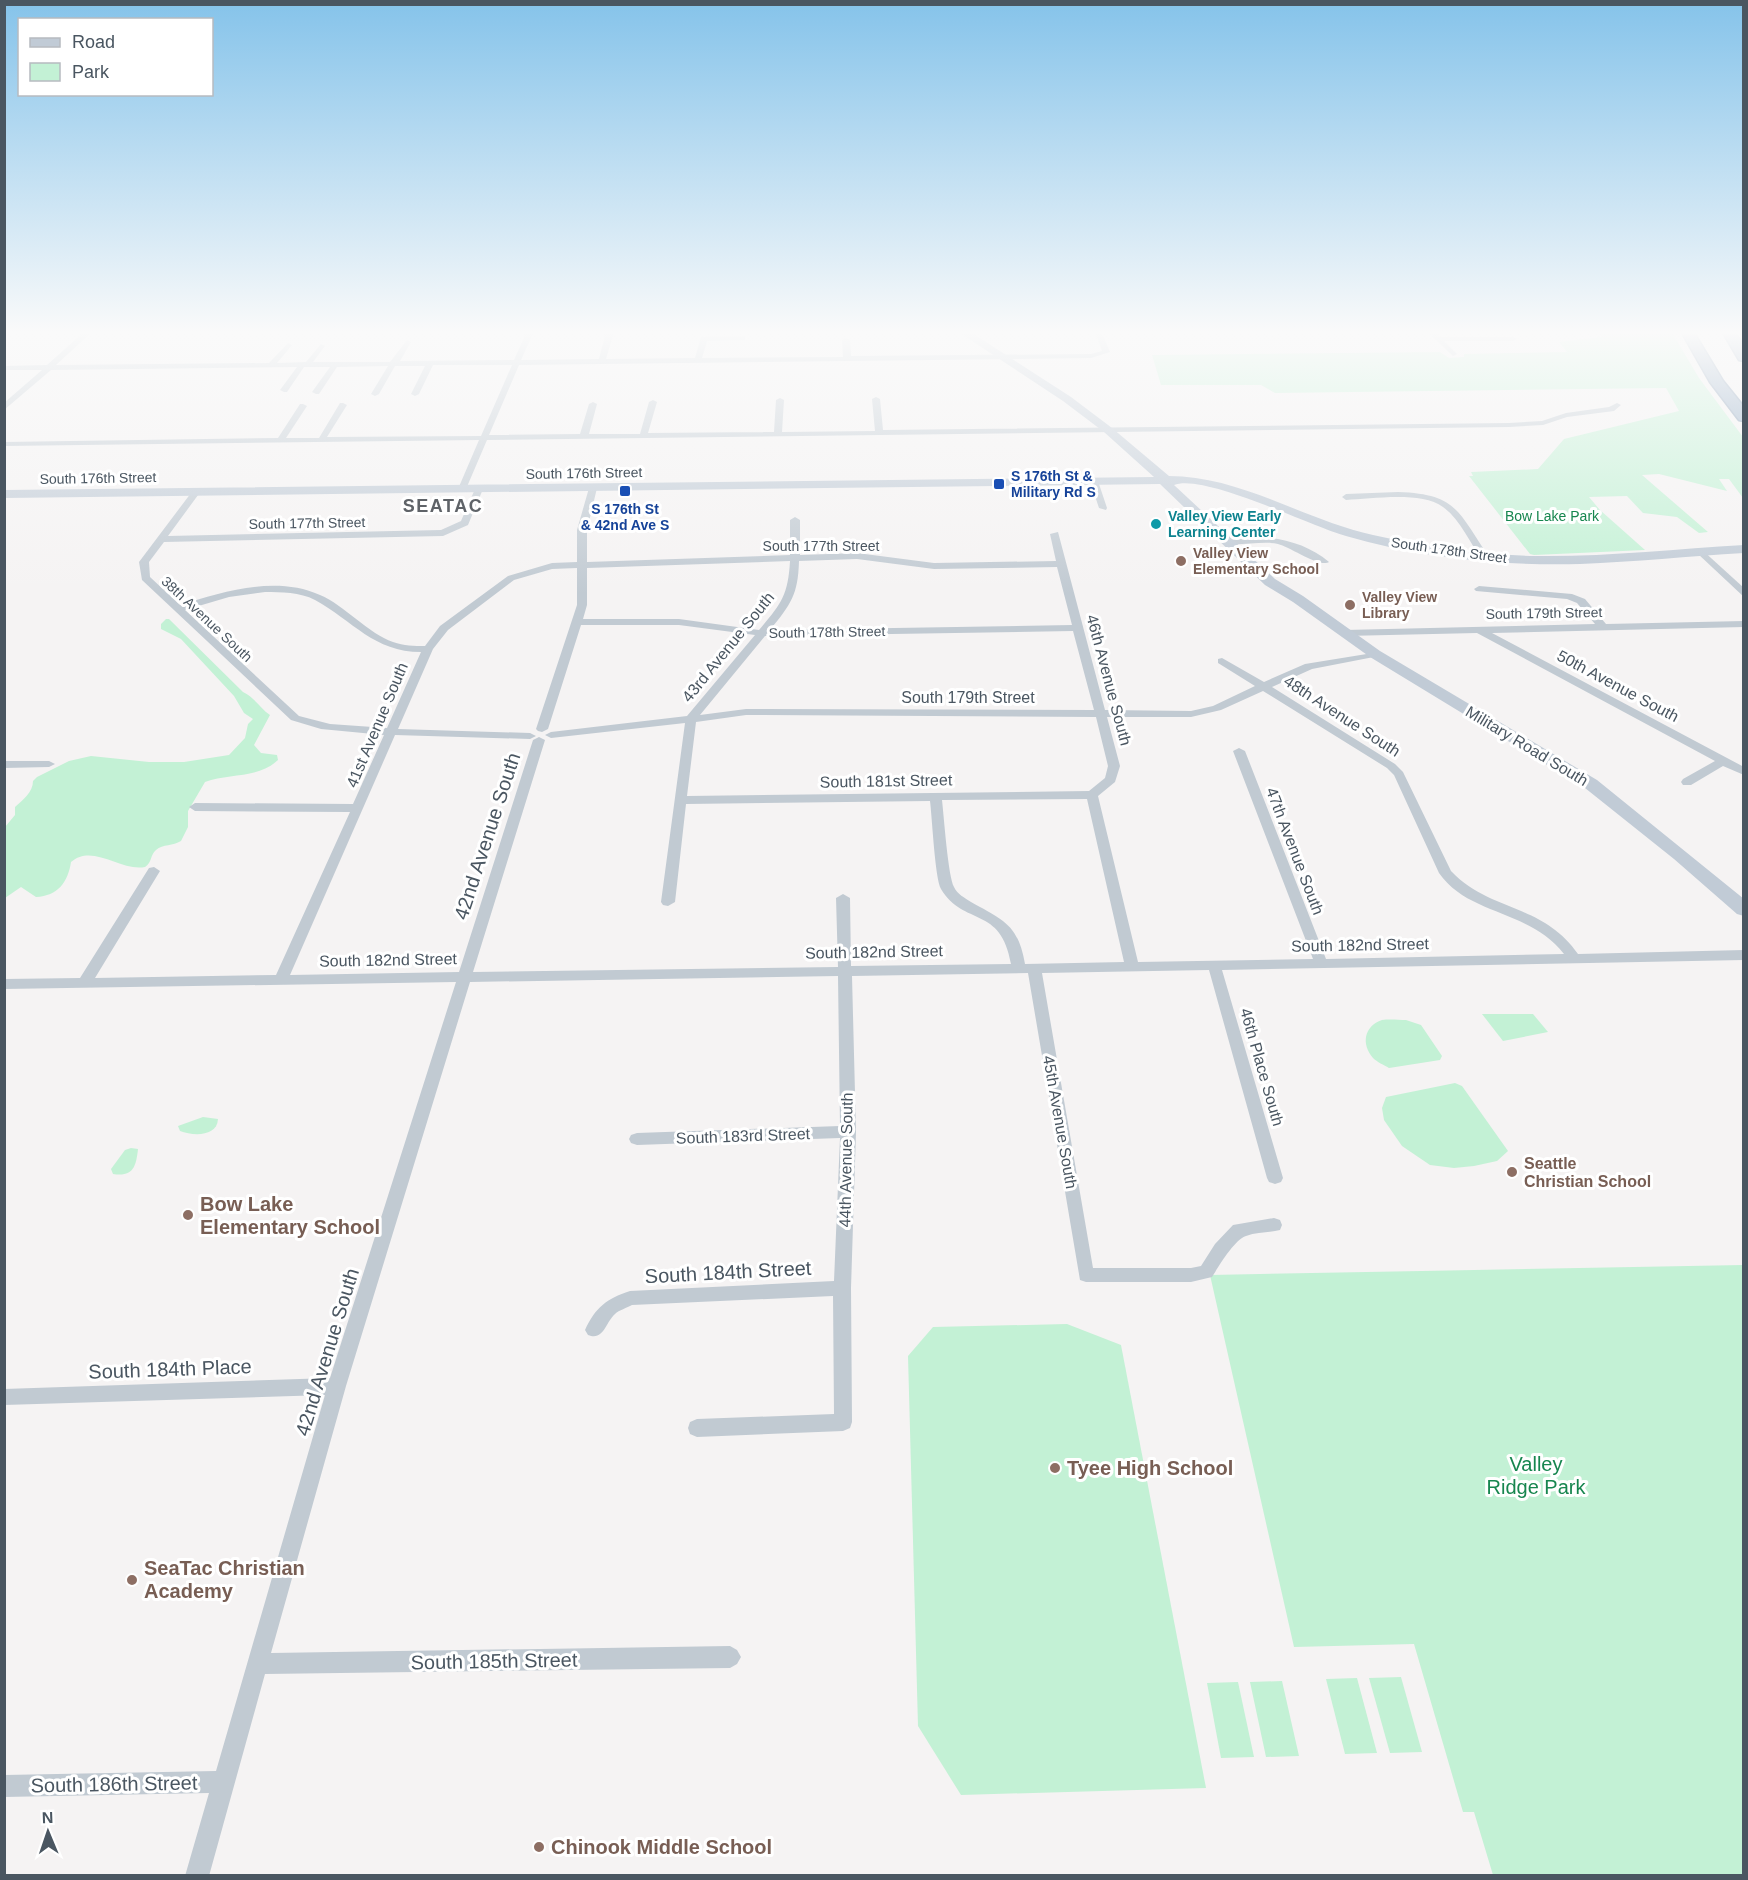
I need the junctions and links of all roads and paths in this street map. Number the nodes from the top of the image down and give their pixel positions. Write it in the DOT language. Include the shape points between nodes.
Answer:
graph roads {
  1 [pos="295,419"];
  2 [pos="335,419"];
  3 [pos="492,419"];
  4 [pos="589,419"];
  5 [pos="649,419"];
  6 [pos="779,419"];
  7 [pos="878,419"];
  8 [pos="1093,419"];
  9 [pos="1553,419"];
  10 [pos="1108,430"];
  11 [pos="879,432"];
  12 [pos="778,433"];
  13 [pos="643,435"];
  14 [pos="584,436"];
  15 [pos="484,437"];
  16 [pos="281,440"];
  17 [pos="322,440"];
  18 [pos="4,444"];
  19 [pos="1164,480"];
  20 [pos="1094,481"];
  21 [pos="594,488"];
  22 [pos="462,489"];
  23 [pos="479,489"];
  24 [pos="197,491"];
  25 [pos="4,494"];
  26 [pos="1346,497"];
  27 [pos="1103,508"];
  28 [pos="795,520"];
  29 [pos="1055,534"];
  30 [pos="162,539"];
  31 [pos="1232,541"];
  32 [pos="1743,549"];
  33 [pos="1700,552"];
  34 [pos="794,558"];
  35 [pos="1485,558"];
  36 [pos="1324,562"];
  37 [pos="581,564"];
  38 [pos="1060,564"];
  39 [pos="1479,589"];
  40 [pos="1743,594"];
  41 [pos="177,609"];
  42 [pos="577,622"];
  43 [pos="1743,624"];
  44 [pos="1602,626"];
  45 [pos="1078,628"];
  46 [pos="1477,629"];
  47 [pos="762,633"];
  48 [pos="1345,633"];
  49 [pos="428,649"];
  50 [pos="1375,654"];
  51 [pos="1222,661"];
  52 [pos="1267,687"];
  53 [pos="1100,715"];
  54 [pos="691,718"];
  55 [pos="306,723"];
  56 [pos="392,731"];
  57 [pos="540,735"];
  58 [pos="1239,751"];
  59 [pos="1723,761"];
  60 [pos="49,764"];
  61 [pos="4,765"];
  62 [pos="1743,771"];
  63 [pos="1688,782"];
  64 [pos="1092,795"];
  65 [pos="936,796"];
  66 [pos="681,800"];
  67 [pos="195,807"];
  68 [pos="359,808"];
  69 [pos="154,871"];
  70 [pos="843,898"];
  71 [pos="668,903"];
  72 [pos="1743,910"];
  73 [pos="1743,955"];
  74 [pos="1575,959"];
  75 [pos="1321,963"];
  76 [pos="1214,965"];
  77 [pos="1027,968"];
  78 [pos="1132,968"];
  79 [pos="845,970"];
  80 [pos="464,977"];
  81 [pos="281,980"];
  82 [pos="85,982"];
  83 [pos="4,984"];
  84 [pos="848,1132"];
  85 [pos="637,1139"];
  86 [pos="1275,1178"];
  87 [pos="1274,1225"];
  88 [pos="842,1288"];
  89 [pos="594,1330"];
  90 [pos="338,1386"];
  91 [pos="4,1397"];
  92 [pos="697,1428"];
  93 [pos="730,1657"];
  94 [pos="258,1664"];
  95 [pos="224,1782"];
  96 [pos="4,1786"];
  97 [pos="197,1875"];
  1 -- 16 [label="street"];
  2 -- 17 [label="street"];
  3 -- 15 [label="street"];
  4 -- 14 [label="street"];
  5 -- 13 [label="street"];
  6 -- 12 [label="street"];
  7 -- 11 [label="street"];
  8 -- 10 [label="street, Military Road South"];
  9 -- 10 [label="street" via="1530,425"];
  10 -- 11 [label="street"];
  10 -- 19 [label="street, Military Road South"];
  11 -- 12 [label="street"];
  12 -- 13 [label="street"];
  13 -- 14 [label="street"];
  14 -- 15 [label="street"];
  15 -- 17 [label="street"];
  15 -- 22 [label="street"];
  16 -- 17 [label="street"];
  16 -- 18 [label="street"];
  19 -- 20 [label="street, South 176th Street"];
  19 -- 31 [label="street, Military Road South" via="1179,489"];
  19 -- 35 [label="street, South 178th Street" via="1220,486 1368,538"];
  20 -- 21 [label="street, South 176th Street"];
  20 -- 27 [label="street"];
  21 -- 23 [label="street, South 176th Street"];
  21 -- 37 [label="street, 42nd Avenue South" via="582,530"];
  22 -- 23 [label="street, South 176th Street"];
  22 -- 24 [label="street, South 176th Street"];
  23 -- 30 [label="street, South 177th Street" via="465,523 453,531"];
  24 -- 25 [label="street, South 176th Street"];
  24 -- 30 [label="street, 38th Avenue South"];
  26 -- 35 [label="street" via="1436,499 1447,506"];
  28 -- 34 [label="street, 43rd Avenue South"];
  29 -- 38 [label="street, 46th Avenue South"];
  30 -- 41 [label="street, 38th Avenue South" via="144,562 143,571 147,583"];
  31 -- 36 [label="street" via="1275,539"];
  31 -- 48 [label="street, Military Road South" via="1270,582"];
  32 -- 33 [label="street, South 178th Street"];
  33 -- 35 [label="street, South 178th Street" via="1570,560"];
  33 -- 40 [label="street"];
  34 -- 37 [label="street, South 177th Street"];
  34 -- 38 [label="street, South 177th Street" via="857,556 934,566"];
  34 -- 47 [label="street, 43rd Avenue South" via="790,596"];
  37 -- 42 [label="street, 42nd Avenue South" via="583,596"];
  37 -- 49 [label="street, 41st Avenue South" via="533,570 510,578 444,628"];
  38 -- 45 [label="street, 46th Avenue South"];
  39 -- 44 [label="street" via="1569,596 1581,601"];
  41 -- 49 [label="street" via="248,591 307,593 387,644"];
  41 -- 55 [label="street, 38th Avenue South" via="295,718"];
  42 -- 47 [label="street, South 178th Street" via="679,622"];
  42 -- 57 [label="street, 42nd Avenue South"];
  43 -- 44 [label="street, South 179th Street"];
  44 -- 46 [label="street, South 179th Street"];
  45 -- 47 [label="street, South 178th Street"];
  45 -- 53 [label="street, 46th Avenue South"];
  46 -- 48 [label="street, South 179th Street"];
  46 -- 59 [label="street, 50th Avenue South"];
  47 -- 54 [label="street, 43rd Avenue South"];
  48 -- 50 [label="street, Military Road South"];
  49 -- 56 [label="street, 41st Avenue South"];
  50 -- 52 [label="street, South 179th Street" via="1309,666"];
  50 -- 72 [label="street, Military Road South" via="1591,784"];
  51 -- 52 [label="street, 48th Avenue South"];
  52 -- 53 [label="street, South 179th Street" via="1205,712"];
  52 -- 74 [label="street, 48th Avenue South" via="1399,774 1453,883 1473,897 1535,922 1563,943"];
  53 -- 54 [label="street, South 179th Street" via="746,712"];
  53 -- 64 [label="street, 46th Avenue South" via="1114,765 1111,780"];
  54 -- 57 [label="street, South 179th Street"];
  54 -- 66 [label="street, 43rd Avenue South"];
  55 -- 56 [label="street, South 179th Street"];
  56 -- 57 [label="street, South 179th Street"];
  56 -- 68 [label="street, 41st Avenue South"];
  57 -- 80 [label="street, 42nd Avenue South"];
  58 -- 75 [label="street, 47th Avenue South"];
  59 -- 62 [label="street, 50th Avenue South"];
  59 -- 63 [label="street"];
  60 -- 61 [label="street"];
  64 -- 65 [label="street, South 181st Street"];
  64 -- 78 [label="street"];
  65 -- 66 [label="street, South 181st Street"];
  65 -- 77 [label="street, 45th Avenue South" via="945,886 956,899 1002,925"];
  66 -- 71 [label="street, 43rd Avenue South"];
  67 -- 68 [label="street"];
  68 -- 81 [label="street, 41st Avenue South"];
  69 -- 82 [label="street"];
  70 -- 79 [label="street, 44th Avenue South"];
  73 -- 74 [label="street, South 182nd Street"];
  74 -- 75 [label="street, South 182nd Street"];
  75 -- 76 [label="street, South 182nd Street"];
  76 -- 78 [label="street, South 182nd Street"];
  76 -- 86 [label="street, 46th Place South"];
  77 -- 78 [label="street, South 182nd Street"];
  77 -- 79 [label="street, South 182nd Street"];
  77 -- 87 [label="street, 45th Avenue South" via="1086,1275 1206,1272 1239,1230"];
  79 -- 80 [label="street, South 182nd Street"];
  79 -- 84 [label="street, 44th Avenue South"];
  80 -- 81 [label="street, South 182nd Street"];
  80 -- 90 [label="street, 42nd Avenue South"];
  81 -- 82 [label="street, South 182nd Street"];
  82 -- 83 [label="street, South 182nd Street"];
  84 -- 85 [label="street, South 183rd Street"];
  84 -- 88 [label="street, 44th Avenue South"];
  88 -- 89 [label="street, South 184th Street" via="630,1298 608,1309"];
  88 -- 92 [label="street, 44th Avenue South" via="843,1422"];
  90 -- 91 [label="street, South 184th Place"];
  90 -- 94 [label="street, 42nd Avenue South"];
  93 -- 94 [label="street, South 185th Street"];
  94 -- 95 [label="street, 42nd Avenue South"];
  95 -- 96 [label="street, South 186th Street"];
  95 -- 97 [label="street, 42nd Avenue South"];
}
